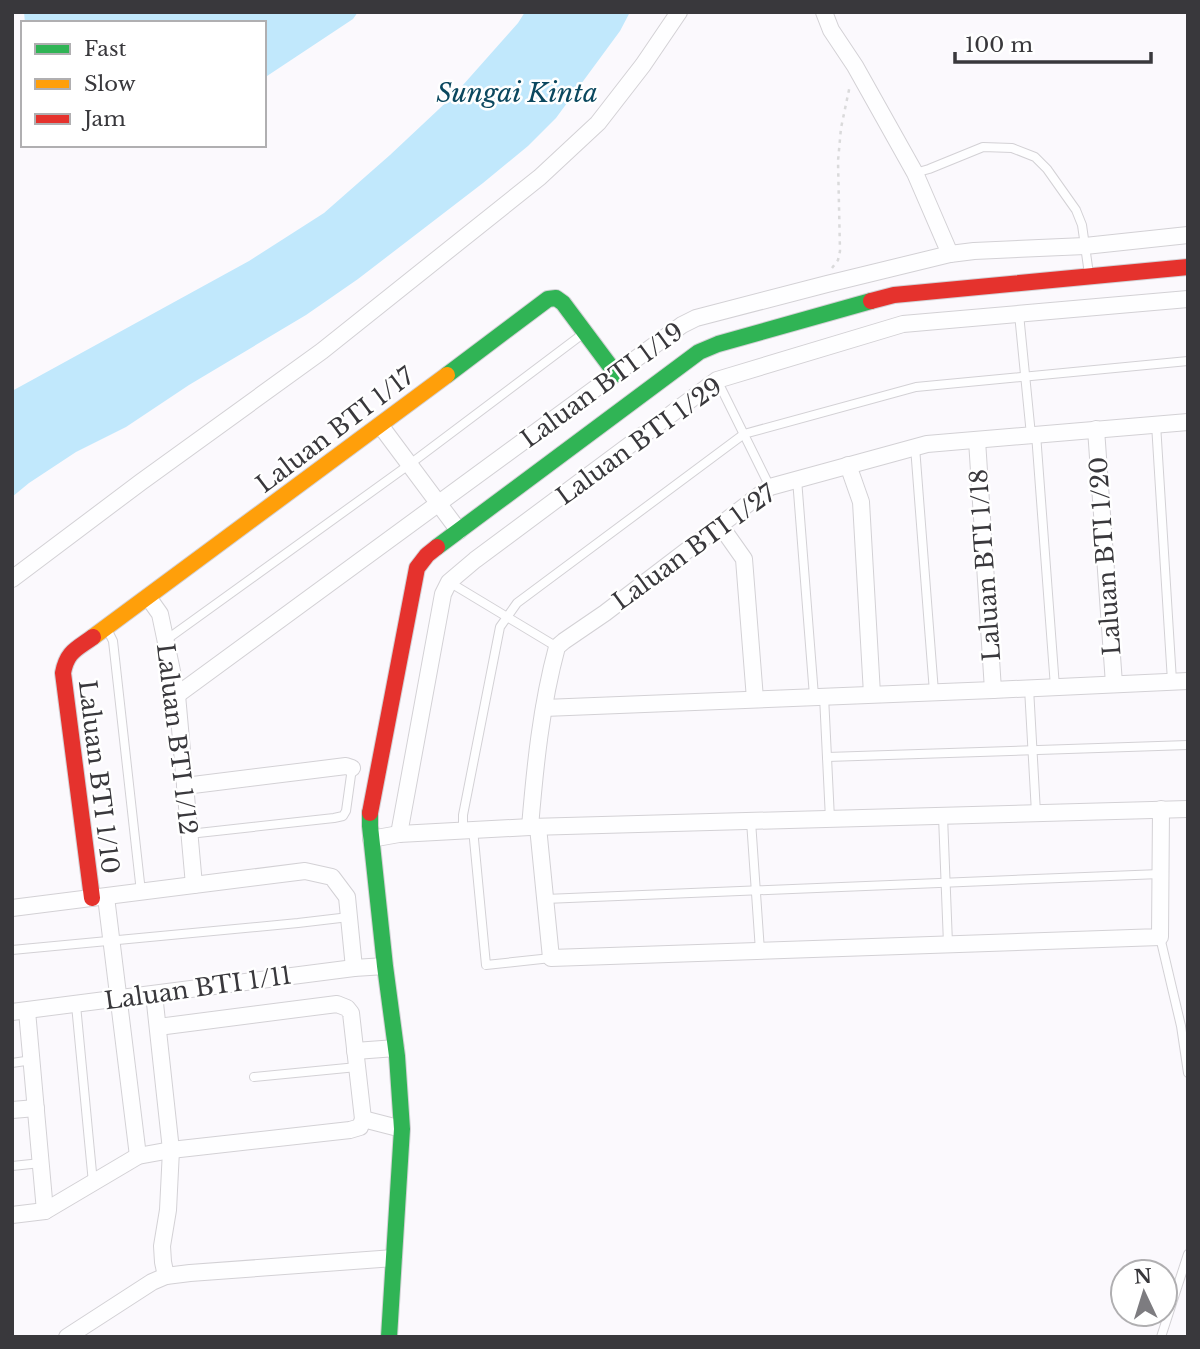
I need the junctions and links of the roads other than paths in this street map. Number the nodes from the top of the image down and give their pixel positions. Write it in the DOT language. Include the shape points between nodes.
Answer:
graph roads {
  1 [pos="679,12"];
  2 [pos="824,12"];
  3 [pos="915,173"];
  4 [pos="1188,235"];
  5 [pos="1085,246"];
  6 [pos="950,254"];
  7 [pos="1188,267"];
  8 [pos="1090,276"];
  9 [pos="1188,299"];
  10 [pos="1019,314"];
  11 [pos="585,333"];
  12 [pos="1188,361"];
  13 [pos="617,374"];
  14 [pos="1027,376"];
  15 [pos="717,380"];
  16 [pos="1188,422"];
  17 [pos="1156,424"];
  18 [pos="380,425"];
  19 [pos="1096,429"];
  20 [pos="744,434"];
  21 [pos="1034,434"];
  22 [pos="977,440"];
  23 [pos="915,447"];
  24 [pos="410,464"];
  25 [pos="848,466"];
  26 [pos="797,479"];
  27 [pos="770,487"];
  28 [pos="439,503"];
  29 [pos="720,525"];
  30 [pos="459,531"];
  31 [pos="12,579"];
  32 [pos="449,582"];
  33 [pos="148,597"];
  34 [pos="506,617"];
  35 [pos="106,627"];
  36 [pos="166,639"];
  37 [pos="556,647"];
  38 [pos="65,661"];
  39 [pos="1180,681"];
  40 [pos="1114,684"];
  41 [pos="1055,687"];
  42 [pos="1029,688"];
  43 [pos="993,690"];
  44 [pos="934,692"];
  45 [pos="872,694"];
  46 [pos="177,695"];
  47 [pos="819,696"];
  48 [pos="755,699"];
  49 [pos="544,708"];
  50 [pos="1188,745"];
  51 [pos="1032,751"];
  52 [pos="827,757"];
  53 [pos="352,768"];
  54 [pos="185,786"];
  55 [pos="1188,808"];
  56 [pos="1161,809"];
  57 [pos="1036,813"];
  58 [pos="943,816"];
  59 [pos="830,819"];
  60 [pos="751,821"];
  61 [pos="534,827"];
  62 [pos="468,830"];
  63 [pos="189,834"];
  64 [pos="400,834"];
  65 [pos="371,839"];
  66 [pos="1160,874"];
  67 [pos="947,883"];
  68 [pos="194,885"];
  69 [pos="756,890"];
  70 [pos="141,892"];
  71 [pos="99,897"];
  72 [pos="545,899"];
  73 [pos="12,908"];
  74 [pos="349,917"];
  75 [pos="1160,937"];
  76 [pos="112,941"];
  77 [pos="948,944"];
  78 [pos="12,950"];
  79 [pos="760,951"];
  80 [pos="551,958"];
  81 [pos="385,966"];
  82 [pos="354,968"];
  83 [pos="154,993"];
  84 [pos="118,999"];
  85 [pos="76,1005"];
  86 [pos="20,1012"];
  87 [pos="158,1027"];
  88 [pos="396,1048"];
  89 [pos="356,1059"];
  90 [pos="32,1060"];
  91 [pos="12,1062"];
  92 [pos="1188,1073"];
  93 [pos="254,1077"];
  94 [pos="36,1108"];
  95 [pos="12,1110"];
  96 [pos="363,1119"];
  97 [pos="402,1129"];
  98 [pos="171,1150"];
  99 [pos="138,1156"];
  100 [pos="41,1163"];
  101 [pos="12,1166"];
  102 [pos="93,1183"];
  103 [pos="45,1211"];
  104 [pos="12,1215"];
  105 [pos="1188,1254"];
  106 [pos="394,1258"];
  107 [pos="166,1276"];
  108 [pos="67,1337"];
  109 [pos="389,1337"];
  110 [pos="1161,1337"];
  1 -- 31 [label="street" via="598,122 540,177 322,351"];
  2 -- 3 [label="street"];
  3 -- 5 [label="lane" via="983,147 1012,148 1035,157 1076,211"];
  3 -- 6 [label="street"];
  4 -- 5 [label="street, Laluan BTI 1/19"];
  5 -- 6 [label="street, Laluan BTI 1/19"];
  5 -- 8 [label="lane"];
  6 -- 13 [label="street, Laluan BTI 1/19" via="696,318"];
  7 -- 8 [label="street"];
  8 -- 30 [label="street" via="894,295 718,344 699,352"];
  9 -- 10 [label="street, Laluan BTI 1/29"];
  10 -- 14 [label="lane"];
  10 -- 15 [label="street, Laluan BTI 1/29" via="903,324"];
  11 -- 13 [label="street, Laluan BTI 1/17"];
  11 -- 18 [label="street, Laluan BTI 1/17" via="563,303 548,299"];
  11 -- 24 [label="lane"];
  12 -- 14 [label="lane"];
  13 -- 28 [label="street, Laluan BTI 1/19"];
  14 -- 20 [label="lane" via="916,387"];
  14 -- 21 [label="lane"];
  15 -- 20 [label="lane"];
  15 -- 32 [label="street, Laluan BTI 1/29"];
  16 -- 17 [label="street, Laluan BTI 1/27"];
  17 -- 19 [label="street, Laluan BTI 1/27"];
  17 -- 39 [label="lane"];
  18 -- 24 [label="street"];
  18 -- 33 [label="street, Laluan BTI 1/17"];
  19 -- 21 [label="street, Laluan BTI 1/27"];
  19 -- 40 [label="street, Laluan BTI 1/20"];
  20 -- 27 [label="lane"];
  20 -- 34 [label="lane" via="517,603"];
  21 -- 22 [label="street, Laluan BTI 1/27"];
  21 -- 41 [label="lane"];
  22 -- 23 [label="street, Laluan BTI 1/27"];
  22 -- 43 [label="street, Laluan BTI 1/18"];
  23 -- 25 [label="street, Laluan BTI 1/27"];
  23 -- 44 [label="lane"];
  24 -- 28 [label="street"];
  24 -- 36 [label="lane"];
  25 -- 26 [label="street, Laluan BTI 1/27"];
  25 -- 45 [label="street" via="861,502"];
  26 -- 27 [label="street, Laluan BTI 1/27"];
  26 -- 47 [label="lane"];
  27 -- 29 [label="street, Laluan BTI 1/27"];
  28 -- 30 [label="street"];
  28 -- 46 [label="street, Laluan BTI 1/19"];
  29 -- 37 [label="street, Laluan BTI 1/27"];
  29 -- 48 [label="street" via="744,559"];
  30 -- 65 [label="street" via="418,568 370,807"];
  32 -- 34 [label="lane"];
  32 -- 64 [label="street" via="443,594"];
  33 -- 35 [label="street, Laluan BTI 1/17"];
  33 -- 36 [label="street, Laluan BTI 1/12" via="160,614"];
  34 -- 37 [label="lane"];
  34 -- 62 [label="lane" via="500,627 463,816"];
  35 -- 38 [label="street, Laluan BTI 1/17"];
  35 -- 70 [label="lane" via="113,641"];
  36 -- 46 [label="street, Laluan BTI 1/12"];
  37 -- 49 [label="street"];
  38 -- 71 [label="street, Laluan BTI 1/10" via="63,673"];
  39 -- 40 [label="street"];
  40 -- 41 [label="street"];
  41 -- 42 [label="street"];
  42 -- 43 [label="street"];
  42 -- 51 [label="lane"];
  43 -- 44 [label="street"];
  44 -- 45 [label="street"];
  45 -- 47 [label="street"];
  46 -- 54 [label="street, Laluan BTI 1/12"];
  47 -- 48 [label="street"];
  47 -- 52 [label="lane"];
  48 -- 49 [label="street"];
  49 -- 61 [label="street" via="534,778"];
  50 -- 51 [label="lane"];
  51 -- 52 [label="lane"];
  51 -- 57 [label="lane"];
  52 -- 59 [label="lane"];
  53 -- 54 [label="street"];
  53 -- 63 [label="lane" via="343,816"];
  54 -- 63 [label="street, Laluan BTI 1/12"];
  55 -- 56 [label="street"];
  56 -- 57 [label="street"];
  56 -- 66 [label="street"];
  57 -- 58 [label="street"];
  58 -- 59 [label="street"];
  58 -- 67 [label="lane"];
  59 -- 60 [label="street"];
  60 -- 61 [label="street"];
  60 -- 69 [label="lane"];
  61 -- 62 [label="street"];
  61 -- 72 [label="street"];
  62 -- 64 [label="street"];
  62 -- 80 [label="lane" via="486,965"];
  63 -- 68 [label="street, Laluan BTI 1/12"];
  64 -- 65 [label="street"];
  65 -- 81 [label="street"];
  66 -- 67 [label="lane"];
  66 -- 75 [label="street"];
  67 -- 69 [label="lane"];
  67 -- 77 [label="lane"];
  68 -- 70 [label="street"];
  68 -- 74 [label="street" via="305,872 332,877 347,897"];
  69 -- 72 [label="lane"];
  69 -- 79 [label="lane"];
  70 -- 71 [label="street"];
  71 -- 73 [label="street"];
  71 -- 76 [label="street"];
  72 -- 80 [label="street"];
  74 -- 76 [label="lane"];
  74 -- 82 [label="street"];
  75 -- 77 [label="street"];
  75 -- 92 [label="lane"];
  76 -- 78 [label="lane"];
  76 -- 84 [label="street"];
  77 -- 79 [label="street"];
  79 -- 80 [label="street"];
  81 -- 82 [label="street, Laluan BTI 1/11"];
  81 -- 88 [label="street"];
  82 -- 83 [label="street, Laluan BTI 1/11"];
  83 -- 84 [label="street, Laluan BTI 1/11"];
  83 -- 87 [label="street"];
  84 -- 85 [label="street, Laluan BTI 1/11"];
  84 -- 99 [label="street"];
  85 -- 86 [label="street, Laluan BTI 1/11"];
  85 -- 102 [label="lane"];
  86 -- 90 [label="street"];
  87 -- 89 [label="street" via="337,1004 351,1013"];
  87 -- 98 [label="street"];
  88 -- 89 [label="street"];
  88 -- 97 [label="street"];
  89 -- 93 [label="lane"];
  89 -- 96 [label="street"];
  90 -- 91 [label="lane"];
  90 -- 94 [label="street"];
  94 -- 95 [label="street"];
  94 -- 100 [label="street"];
  96 -- 97 [label="street"];
  96 -- 98 [label="street" via="359,1127 350,1130"];
  97 -- 106 [label="street"];
  98 -- 99 [label="street"];
  98 -- 107 [label="street" via="162,1246"];
  99 -- 102 [label="street"];
  100 -- 101 [label="lane"];
  100 -- 103 [label="street"];
  102 -- 103 [label="street"];
  103 -- 104 [label="street"];
  105 -- 110 [label="lane"];
  106 -- 107 [label="street"];
  106 -- 109 [label="street"];
  107 -- 108 [label="street"];
}
